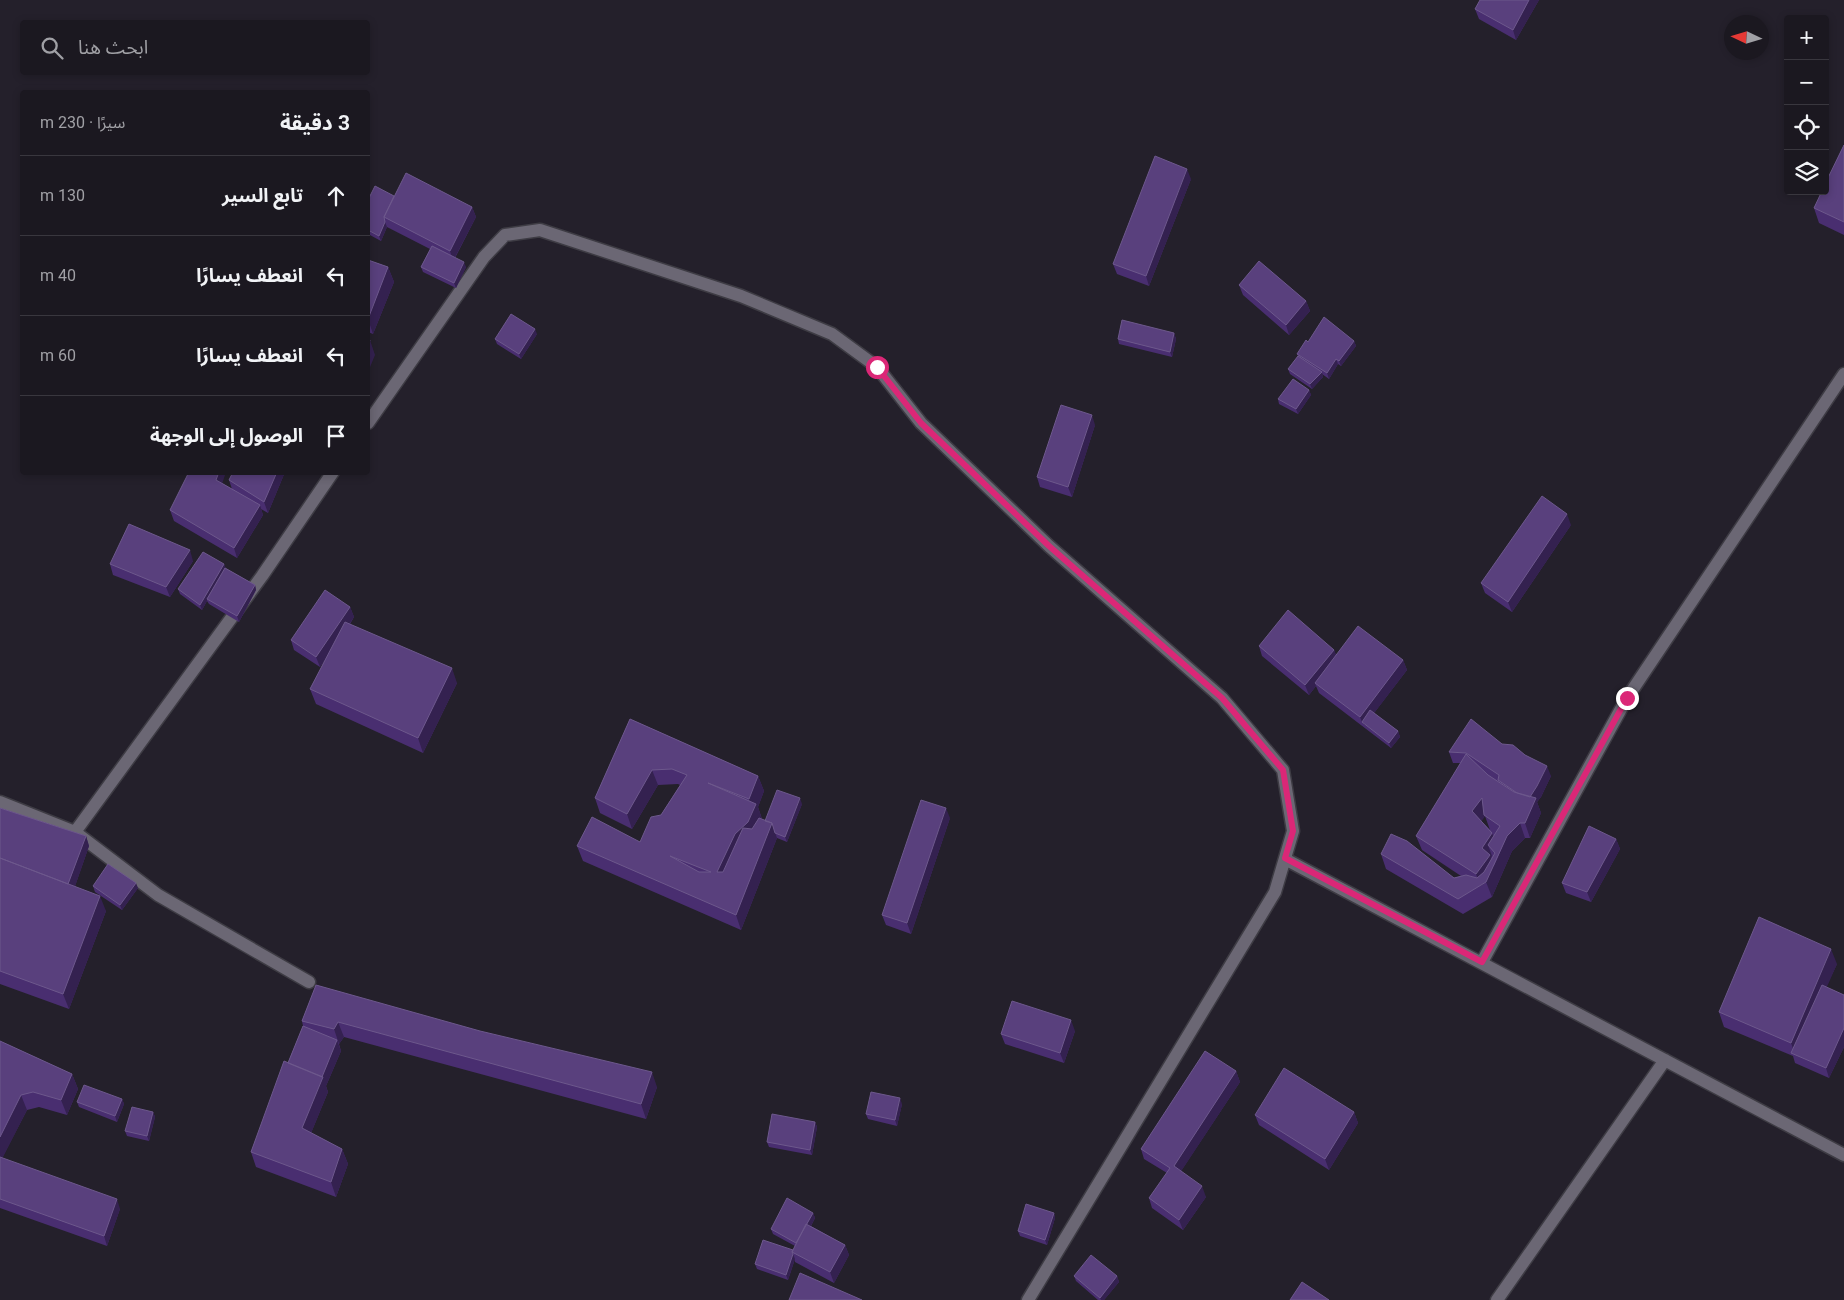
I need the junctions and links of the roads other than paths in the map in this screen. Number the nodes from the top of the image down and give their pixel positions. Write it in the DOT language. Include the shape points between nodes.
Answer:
graph roads {
  1 [pos="1844,374"];
  2 [pos="370,420"];
  3 [pos="331,475"];
  4 [pos="0,802"];
  5 [pos="75,832"];
  6 [pos="1285,858"];
  7 [pos="1482,962"];
  8 [pos="308,982"];
  9 [pos="1665,1060"];
  10 [pos="1844,1155"];
  11 [pos="1028,1300"];
  12 [pos="1496,1300"];
  1 -- 7 [label="street" via="1627,698"];
  2 -- 6 [label="street" via="484,257 505,235 540,230 741,296 832,334 877,367 921,423 1049,546 1222,698 1283,770 1293,831"];
  3 -- 5 [label="street" via="262,576"];
  4 -- 5 [label="street"];
  5 -- 8 [label="street" via="158,895"];
  6 -- 7 [label="street"];
  6 -- 11 [label="street" via="1275,892"];
  7 -- 9 [label="street"];
  9 -- 10 [label="street"];
  9 -- 12 [label="street"];
}
